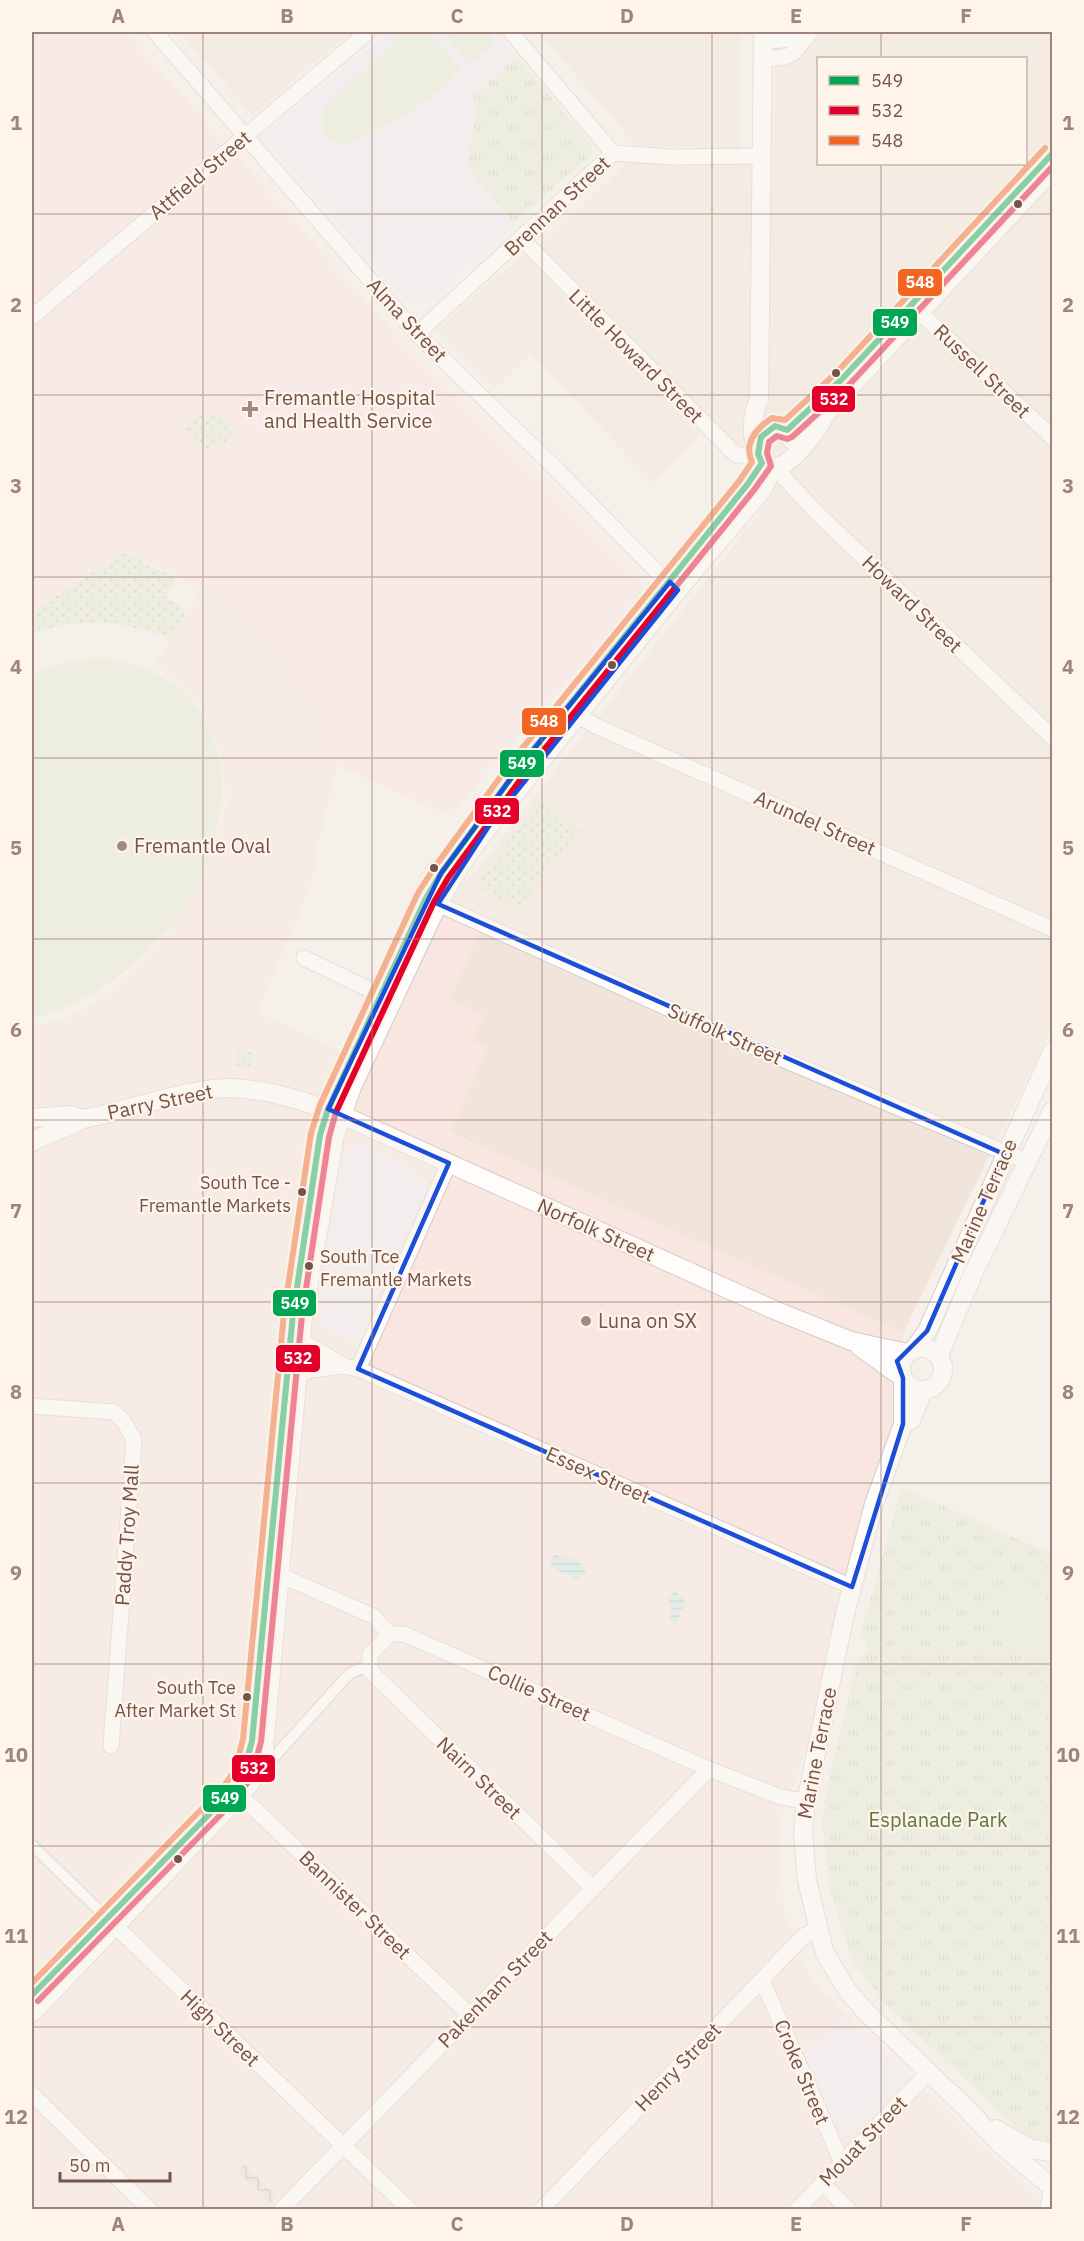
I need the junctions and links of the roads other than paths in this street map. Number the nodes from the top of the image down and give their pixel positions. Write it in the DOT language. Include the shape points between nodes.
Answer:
graph roads {
  1 [pos="155,32"];
  2 [pos="511,32"];
  3 [pos="364,33"];
  4 [pos="809,34"];
  5 [pos="763,44"];
  6 [pos="244,138"];
  7 [pos="613,153"];
  8 [pos="1053,154"];
  9 [pos="762,156"];
  10 [pos="1053,170"];
  11 [pos="522,239"];
  12 [pos="916,309"];
  13 [pos="32,317"];
  14 [pos="417,334"];
  15 [pos="759,400"];
  16 [pos="781,428"];
  17 [pos="1053,437"];
  18 [pos="791,458"];
  19 [pos="765,461"];
  20 [pos="674,586"];
  21 [pos="578,716"];
  22 [pos="1053,737"];
  23 [pos="432,901"];
  24 [pos="1053,929"];
  25 [pos="304,958"];
  26 [pos="388,998"];
  27 [pos="1053,1052"];
  28 [pos="1046,1070"];
  29 [pos="1053,1111"];
  30 [pos="335,1112"];
  31 [pos="32,1118"];
  32 [pos="82,1119"];
  33 [pos="32,1143"];
  34 [pos="1004,1154"];
  35 [pos="1028,1162"];
  36 [pos="449,1163"];
  37 [pos="301,1340"];
  38 [pos="851,1341"];
  39 [pos="910,1351"];
  40 [pos="939,1355"];
  41 [pos="351,1367"];
  42 [pos="297,1376"];
  43 [pos="903,1376"];
  44 [pos="923,1391"];
  45 [pos="32,1406"];
  46 [pos="903,1424"];
  47 [pos="280,1575"];
  48 [pos="852,1587"];
  49 [pos="390,1634"];
  50 [pos="369,1665"];
  51 [pos="111,1746"];
  52 [pos="255,1762"];
  53 [pos="710,1769"];
  54 [pos="240,1795"];
  55 [pos="806,1802"];
  56 [pos="32,1845"];
  57 [pos="593,1888"];
  58 [pos="111,1922"];
  59 [pos="818,1930"];
  60 [pos="762,1980"];
  61 [pos="32,1995"];
  62 [pos="32,2013"];
  63 [pos="470,2015"];
  64 [pos="928,2073"];
  65 [pos="32,2094"];
  66 [pos="965,2107"];
  67 [pos="342,2146"];
  68 [pos="1053,2154"];
  69 [pos="842,2163"];
  70 [pos="822,2183"];
  71 [pos="1051,2189"];
  72 [pos="150,2210"];
  73 [pos="281,2210"];
  74 [pos="410,2210"];
  75 [pos="541,2210"];
  76 [pos="797,2210"];
  77 [pos="849,2210"];
  78 [pos="1049,2210"];
  1 -- 6 [label="street, Alma Street"];
  2 -- 7 [label="street"];
  3 -- 6 [label="street, Attfield Street"];
  4 -- 5 [label="street" via="802,46 784,58"];
  5 -- 9 [label="street"];
  6 -- 13 [label="street, Attfield Street"];
  6 -- 14 [label="street, Alma Street"];
  7 -- 9 [label="street, Brennan Street"];
  7 -- 11 [label="street, Brennan Street"];
  8 -- 12 [label="street"];
  9 -- 15 [label="street"];
  10 -- 12 [label="street"];
  11 -- 14 [label="street, Brennan Street"];
  11 -- 19 [label="street, Little Howard Street" via="735,454"];
  12 -- 16 [label="street" via="842,379"];
  12 -- 17 [label="street, Russell Street"];
  12 -- 18 [label="street" via="828,412 812,439"];
  14 -- 20 [label="street, Alma Street"];
  15 -- 16 [label="street"];
  15 -- 19 [label="street" via="754,408 754,423"];
  16 -- 18 [label="street" via="792,444"];
  16 -- 19 [label="street" via="761,437"];
  18 -- 19 [label="street"];
  19 -- 20 [label="street" via="765,487"];
  19 -- 22 [label="street, Howard Street"];
  20 -- 21 [label="street"];
  20 -- 23 [label="street" via="478,819"];
  21 -- 23 [label="street"];
  21 -- 24 [label="street, Arundel Street"];
  23 -- 26 [label="street"];
  23 -- 34 [label="street, Suffolk Street" via="758,1049"];
  25 -- 26 [label="street"];
  26 -- 30 [label="street"];
  27 -- 28 [label="street, Marine Terrace"];
  28 -- 34 [label="street, Marine Terrace"];
  29 -- 35 [label="street, Marine Terrace"];
  30 -- 32 [label="street, Parry Street" via="287,1096 230,1088"];
  30 -- 36 [label="street, Norfolk Street"];
  30 -- 37 [label="street"];
  30 -- 52 [label="street" via="320,1135 292,1314 252,1741"];
  31 -- 32 [label="street, Parry Street" via="71,1115"];
  32 -- 33 [label="street, Parry Street"];
  34 -- 35 [label="street, Suffolk Street"];
  34 -- 39 [label="street, Marine Terrace" via="927,1331"];
  35 -- 40 [label="street, Marine Terrace" via="973,1274"];
  36 -- 38 [label="street, Norfolk Street" via="647,1254"];
  36 -- 41 [label="street"];
  37 -- 41 [label="street, Essex Street"];
  37 -- 42 [label="street"];
  38 -- 39 [label="street, Norfolk Street"];
  38 -- 43 [label="street, Norfolk Street"];
  39 -- 40 [label="street" via="927,1348"];
  39 -- 43 [label="street, Marine Terrace" via="901,1365"];
  40 -- 44 [label="street, Marine Terrace" via="941,1378"];
  41 -- 42 [label="street" via="310,1370"];
  41 -- 48 [label="street, Essex Street"];
  42 -- 47 [label="street"];
  43 -- 44 [label="street" via="915,1389"];
  43 -- 46 [label="street, Marine Terrace"];
  44 -- 46 [label="street, Marine Terrace" via="911,1420"];
  45 -- 51 [label="street, Paddy Troy Mall" via="114,1412 134,1440"];
  46 -- 48 [label="street, Marine Terrace" via="874,1504"];
  47 -- 49 [label="street, Collie Street" via="373,1616"];
  47 -- 52 [label="street"];
  48 -- 55 [label="street, Marine Terrace"];
  49 -- 50 [label="street" via="375,1647"];
  49 -- 53 [label="street, Collie Street" via="404,1634"];
  50 -- 52 [label="street" via="349,1674 275,1756"];
  50 -- 57 [label="street, Nairn Street" via="376,1678"];
  52 -- 54 [label="street" via="256,1776"];
  52 -- 58 [label="street"];
  53 -- 55 [label="street, Collie Street" via="778,1796"];
  53 -- 57 [label="street, Pakenham Street"];
  54 -- 58 [label="street"];
  54 -- 63 [label="street, Bannister Street"];
  55 -- 59 [label="street, Marine Terrace" via="803,1833 807,1880"];
  56 -- 58 [label="street, High Street"];
  57 -- 63 [label="street, Pakenham Street"];
  58 -- 61 [label="street"];
  58 -- 62 [label="street"];
  58 -- 67 [label="street, High Street"];
  59 -- 60 [label="street, Henry Street" via="805,1935"];
  59 -- 64 [label="street, Marine Terrace" via="834,1971 847,1990"];
  60 -- 69 [label="street, Croke Street"];
  60 -- 75 [label="street, Henry Street"];
  63 -- 67 [label="street, Pakenham Street"];
  64 -- 66 [label="street, Marine Terrace"];
  64 -- 69 [label="street, Mouat Street"];
  65 -- 72 [label="street"];
  66 -- 68 [label="street, Marine Terrace" via="1008,2138"];
  66 -- 71 [label="street, Marine Terrace"];
  67 -- 73 [label="street, Pakenham Street"];
  67 -- 74 [label="street, High Street"];
  68 -- 71 [label="street, Marine Terrace" via="1045,2170"];
  69 -- 70 [label="street, Mouat Street"];
  70 -- 76 [label="street, Mouat Street"];
  70 -- 77 [label="street"];
  71 -- 78 [label="street"];
}
